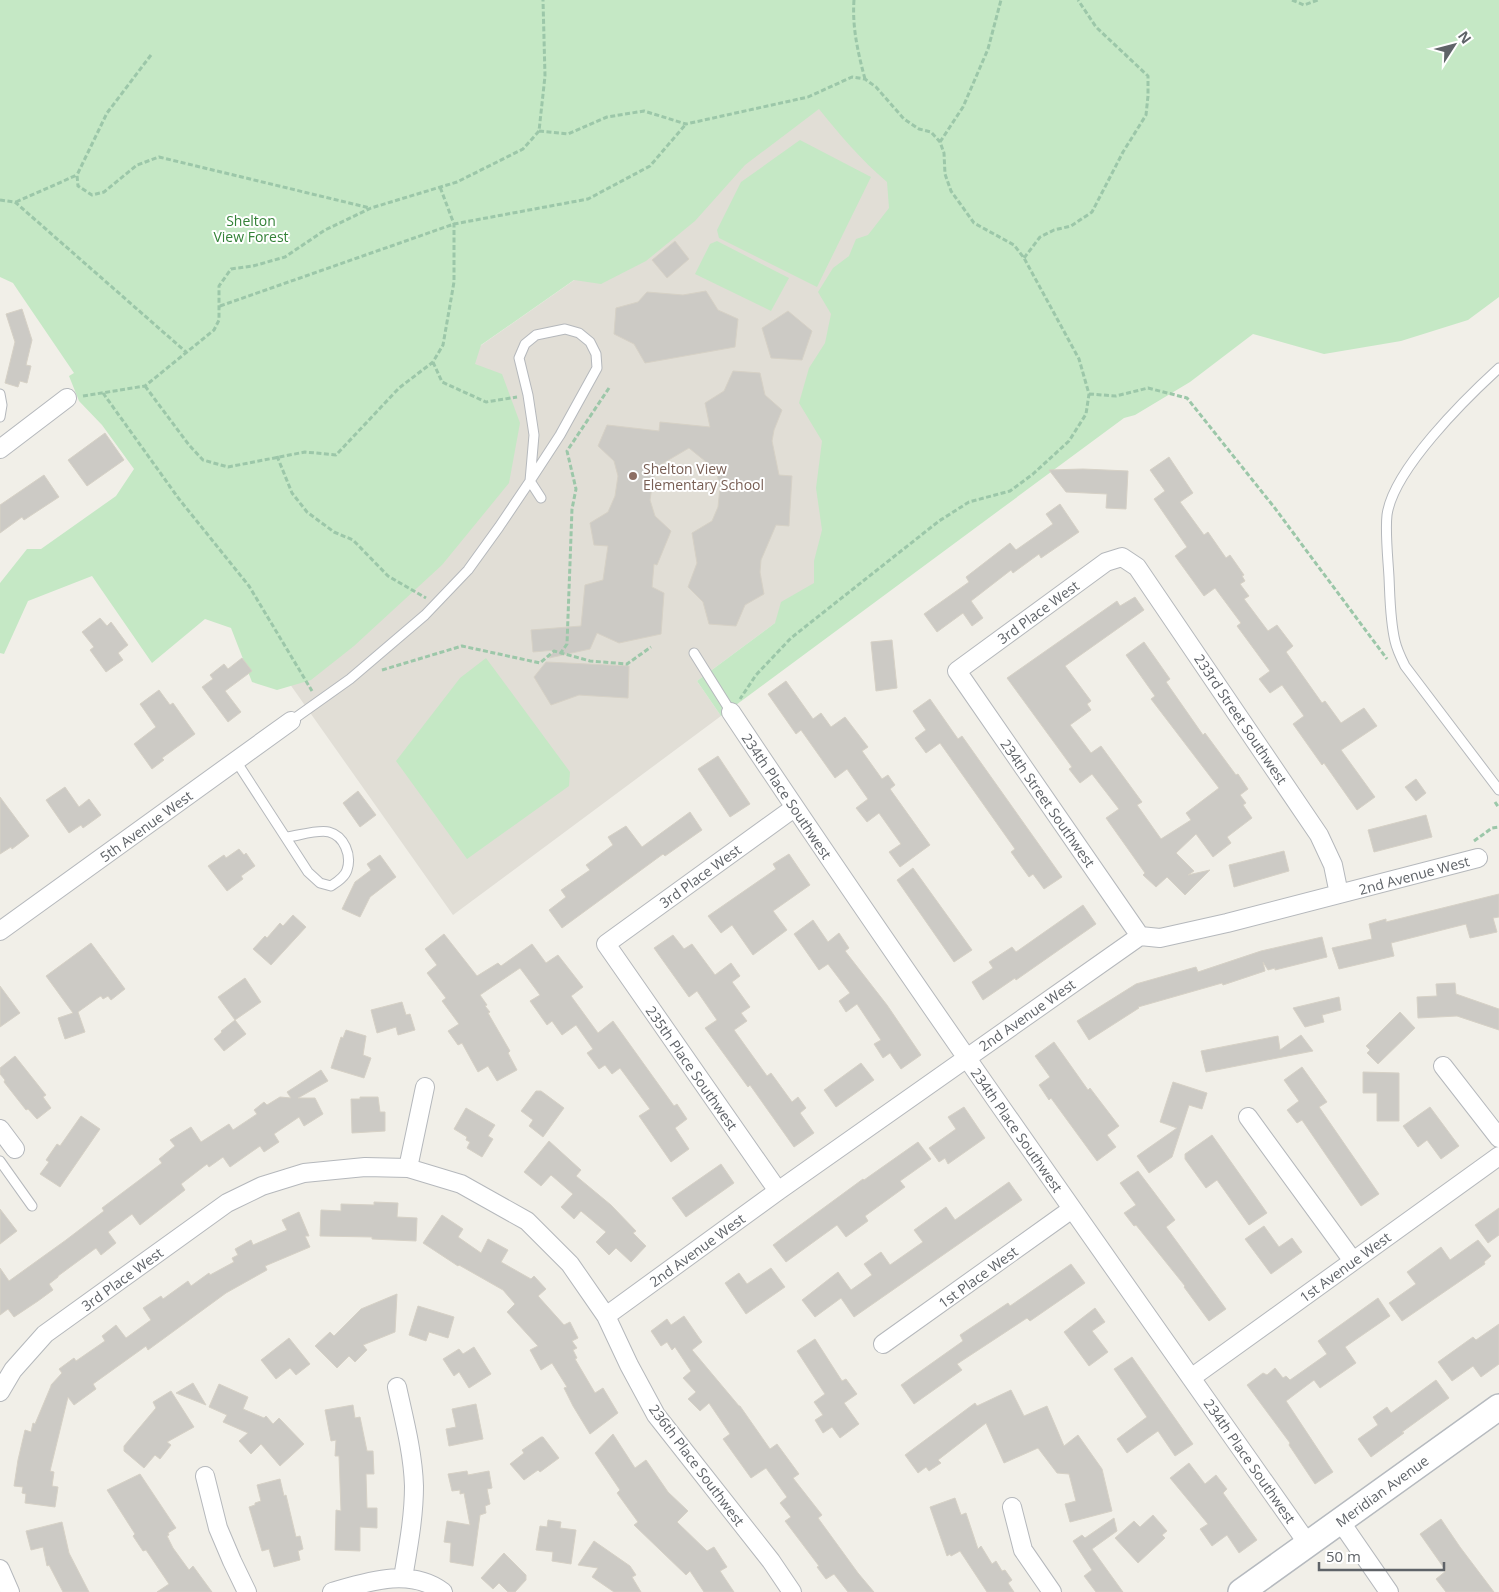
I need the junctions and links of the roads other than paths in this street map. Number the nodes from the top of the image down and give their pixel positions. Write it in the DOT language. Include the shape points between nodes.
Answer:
graph roads {
  1 [pos="1499,368"];
  2 [pos="0,394"];
  3 [pos="67,398"];
  4 [pos="0,417"];
  5 [pos="0,449"];
  6 [pos="530,481"];
  7 [pos="541,498"];
  8 [pos="1122,557"];
  9 [pos="694,653"];
  10 [pos="956,671"];
  11 [pos="731,712"];
  12 [pos="291,721"];
  13 [pos="236,761"];
  14 [pos="1499,790"];
  15 [pos="794,808"];
  16 [pos="287,837"];
  17 [pos="1478,858"];
  18 [pos="1339,894"];
  19 [pos="0,931"];
  20 [pos="1140,936"];
  21 [pos="606,944"];
  22 [pos="967,1058"];
  23 [pos="1443,1066"];
  24 [pos="425,1087"];
  25 [pos="1248,1117"];
  26 [pos="0,1129"];
  27 [pos="1499,1138"];
  28 [pos="15,1150"];
  29 [pos="1499,1156"];
  30 [pos="0,1161"];
  31 [pos="408,1168"];
  32 [pos="262,1186"];
  33 [pos="778,1191"];
  34 [pos="32,1206"];
  35 [pos="1072,1209"];
  36 [pos="1353,1261"];
  37 [pos="606,1316"];
  38 [pos="883,1344"];
  39 [pos="1191,1378"];
  40 [pos="397,1387"];
  41 [pos="0,1392"];
  42 [pos="1499,1407"];
  43 [pos="205,1476"];
  44 [pos="1012,1507"];
  45 [pos="1340,1521"];
  46 [pos="1308,1544"];
  47 [pos="0,1569"];
  48 [pos="403,1578"];
  49 [pos="10,1592"];
  50 [pos="247,1592"];
  51 [pos="332,1592"];
  52 [pos="443,1592"];
  53 [pos="792,1592"];
  54 [pos="1052,1592"];
  55 [pos="1241,1592"];
  56 [pos="1390,1592"];
  1 -- 14 [label="lane" via="1431,438 1394,492 1387,516 1391,622 1395,644 1405,666"];
  2 -- 4 [label="lane"];
  3 -- 5 [label="street"];
  6 -- 6 [label="lane" via="597,368 596,354 590,342 579,333 565,329 536,335 525,344 519,358 534,435"];
  6 -- 7 [label="lane"];
  6 -- 12 [label="lane" via="468,570 436,604 350,679"];
  8 -- 10 [label="street, 3rd Place West" via="1106,562"];
  8 -- 18 [label="street, 233rd Street Southwest" via="1137,567 1319,835 1333,866"];
  9 -- 11 [label="lane"];
  10 -- 20 [label="street, 234th Street Southwest"];
  11 -- 15 [label="street, 234th Place Southwest"];
  12 -- 13 [label="street, 5th Avenue West"];
  13 -- 16 [label="lane"];
  13 -- 19 [label="street, 5th Avenue West"];
  15 -- 21 [label="street, 3rd Place West"];
  15 -- 22 [label="street, 234th Place Southwest"];
  16 -- 16 [label="lane" via="308,872 320,883 331,886 342,879 348,859 345,844 338,836 327,831"];
  17 -- 18 [label="street, 2nd Avenue West"];
  18 -- 20 [label="street, 2nd Avenue West" via="1160,938"];
  20 -- 22 [label="street, 2nd Avenue West"];
  21 -- 33 [label="street, 235th Place Southwest"];
  22 -- 33 [label="street, 2nd Avenue West"];
  22 -- 35 [label="street, 234th Place Southwest"];
  23 -- 27 [label="street"];
  24 -- 31 [label="street"];
  25 -- 36 [label="street"];
  26 -- 28 [label="street"];
  29 -- 36 [label="street, 1st Avenue West"];
  30 -- 34 [label="lane"];
  31 -- 32 [label="street, 236th Place Southwest" via="365,1167 304,1174"];
  31 -- 37 [label="street, 236th Place Southwest" via="461,1184 527,1222 570,1264"];
  32 -- 41 [label="street, 3rd Place West" via="227,1203 45,1334 13,1370"];
  33 -- 37 [label="street, 2nd Avenue West"];
  35 -- 38 [label="street, 1st Place West"];
  35 -- 39 [label="street, 234th Place Southwest"];
  36 -- 39 [label="street, 1st Avenue West"];
  37 -- 53 [label="street, 236th Place Southwest" via="656,1415"];
  39 -- 46 [label="street, 234th Place Southwest"];
  40 -- 48 [label="street" via="414,1486"];
  42 -- 45 [label="main road, Meridian Avenue"];
  43 -- 50 [label="street" via="218,1528"];
  44 -- 54 [label="street" via="1023,1550"];
  45 -- 46 [label="main road, Meridian Avenue"];
  45 -- 56 [label="street"];
  46 -- 55 [label="main road, Meridian Avenue"];
  47 -- 49 [label="street"];
  48 -- 51 [label="street" via="368,1582"];
  48 -- 52 [label="street" via="421,1581"];
}
